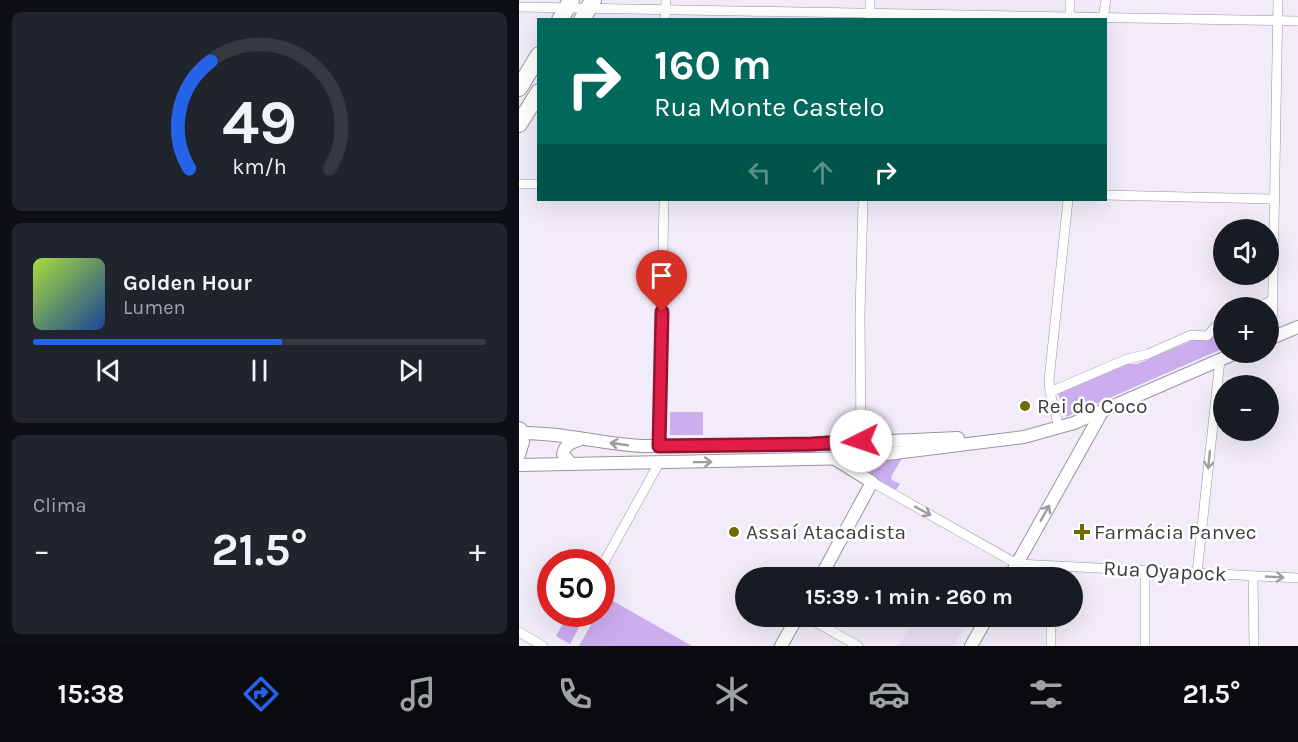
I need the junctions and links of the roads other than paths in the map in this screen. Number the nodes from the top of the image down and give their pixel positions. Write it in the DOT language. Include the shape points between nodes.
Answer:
graph roads {
  1 [pos="870,0"];
  2 [pos="1070,0"];
  3 [pos="1106,0"];
  4 [pos="1278,0"];
  5 [pos="519,7"];
  6 [pos="566,9"];
  7 [pos="588,9"];
  8 [pos="665,10"];
  9 [pos="768,16"];
  10 [pos="870,16"];
  11 [pos="972,17"];
  12 [pos="1070,18"];
  13 [pos="1103,18"];
  14 [pos="1107,18"];
  15 [pos="1278,21"];
  16 [pos="1298,21"];
  17 [pos="537,58"];
  18 [pos="519,88"];
  19 [pos="537,95"];
  20 [pos="519,124"];
  21 [pos="519,184"];
  22 [pos="537,184"];
  23 [pos="1107,195"];
  24 [pos="1275,198"];
  25 [pos="664,201"];
  26 [pos="863,201"];
  27 [pos="1068,201"];
  28 [pos="1273,297"];
  29 [pos="1298,327"];
  30 [pos="1213,331"];
  31 [pos="1279,335"];
  32 [pos="1213,363"];
  33 [pos="1220,363"];
  34 [pos="1050,392"];
  35 [pos="1103,410"];
  36 [pos="1059,428"];
  37 [pos="520,432"];
  38 [pos="585,438"];
  39 [pos="861,441"];
  40 [pos="991,441"];
  41 [pos="659,446"];
  42 [pos="519,455"];
  43 [pos="835,459"];
  44 [pos="660,463"];
  45 [pos="570,464"];
  46 [pos="519,465"];
  47 [pos="872,483"];
  48 [pos="612,549"];
  49 [pos="1017,564"];
  50 [pos="1051,566"];
  51 [pos="826,567"];
  52 [pos="1015,567"];
  53 [pos="1145,570"];
  54 [pos="1197,573"];
  55 [pos="1253,576"];
  56 [pos="1298,578"];
  57 [pos="792,627"];
  58 [pos="824,627"];
  59 [pos="981,627"];
  60 [pos="1051,627"];
  61 [pos="519,632"];
  62 [pos="543,646"];
  63 [pos="781,646"];
  64 [pos="858,646"];
  65 [pos="971,646"];
  66 [pos="1051,646"];
  67 [pos="1145,646"];
  68 [pos="1254,646"];
  1 -- 10 [label="street"];
  2 -- 12 [label="street"];
  3 -- 13 [label="street"];
  4 -- 15 [label="street"];
  5 -- 6 [label="street"];
  6 -- 7 [label="street"];
  7 -- 8 [label="street"];
  8 -- 9 [label="street"];
  9 -- 10 [label="street"];
  10 -- 11 [label="street"];
  11 -- 12 [label="street"];
  12 -- 13 [label="street"];
  14 -- 15 [label="street"];
  15 -- 16 [label="street"];
  15 -- 24 [label="street"];
  17 -- 18 [label="highway"];
  19 -- 20 [label="highway"];
  21 -- 22 [label="street"];
  23 -- 24 [label="street"];
  24 -- 28 [label="street"];
  25 -- 41 [label="street"];
  26 -- 39 [label="street"];
  27 -- 34 [label="street"];
  29 -- 31 [label="main road"];
  30 -- 34 [label="street" via="1207,336 1191,335 1127,359"];
  32 -- 35 [label="main road"];
  33 -- 54 [label="street, one-way"];
  34 -- 36 [label="street"];
  35 -- 36 [label="main road"];
  49 -- 35 [label="main road, one-way"];
  36 -- 40 [label="main road"];
  37 -- 38 [label="main road"];
  37 -- 42 [label="main road" via="523,442"];
  41 -- 38 [label="main road, one-way" via="630,446"];
  38 -- 45 [label="main road" via="564,450"];
  39 -- 40 [label="main road"];
  39 -- 41 [label="main road"];
  40 -- 43 [label="main road"];
  44 -- 43 [label="main road, one-way"];
  43 -- 47 [label="main road"];
  44 -- 45 [label="main road"];
  44 -- 48 [label="street"];
  45 -- 46 [label="main road"];
  47 -- 49 [label="street, Rua Oyapock, one-way"];
  47 -- 51 [label="main road"];
  49 -- 50 [label="street, Rua Oyapock"];
  49 -- 52 [label="main road"];
  50 -- 53 [label="street, Rua Oyapock"];
  53 -- 54 [label="street, Rua Oyapock"];
  53 -- 67 [label="street"];
  54 -- 55 [label="street, Rua Oyapock"];
  55 -- 56 [label="street, Rua Oyapock, one-way"];
  55 -- 68 [label="street"];
  57 -- 63 [label="main road"];
  58 -- 64 [label="street"];
  59 -- 65 [label="main road"];
  60 -- 66 [label="street"];
  61 -- 62 [label="street"];
}
